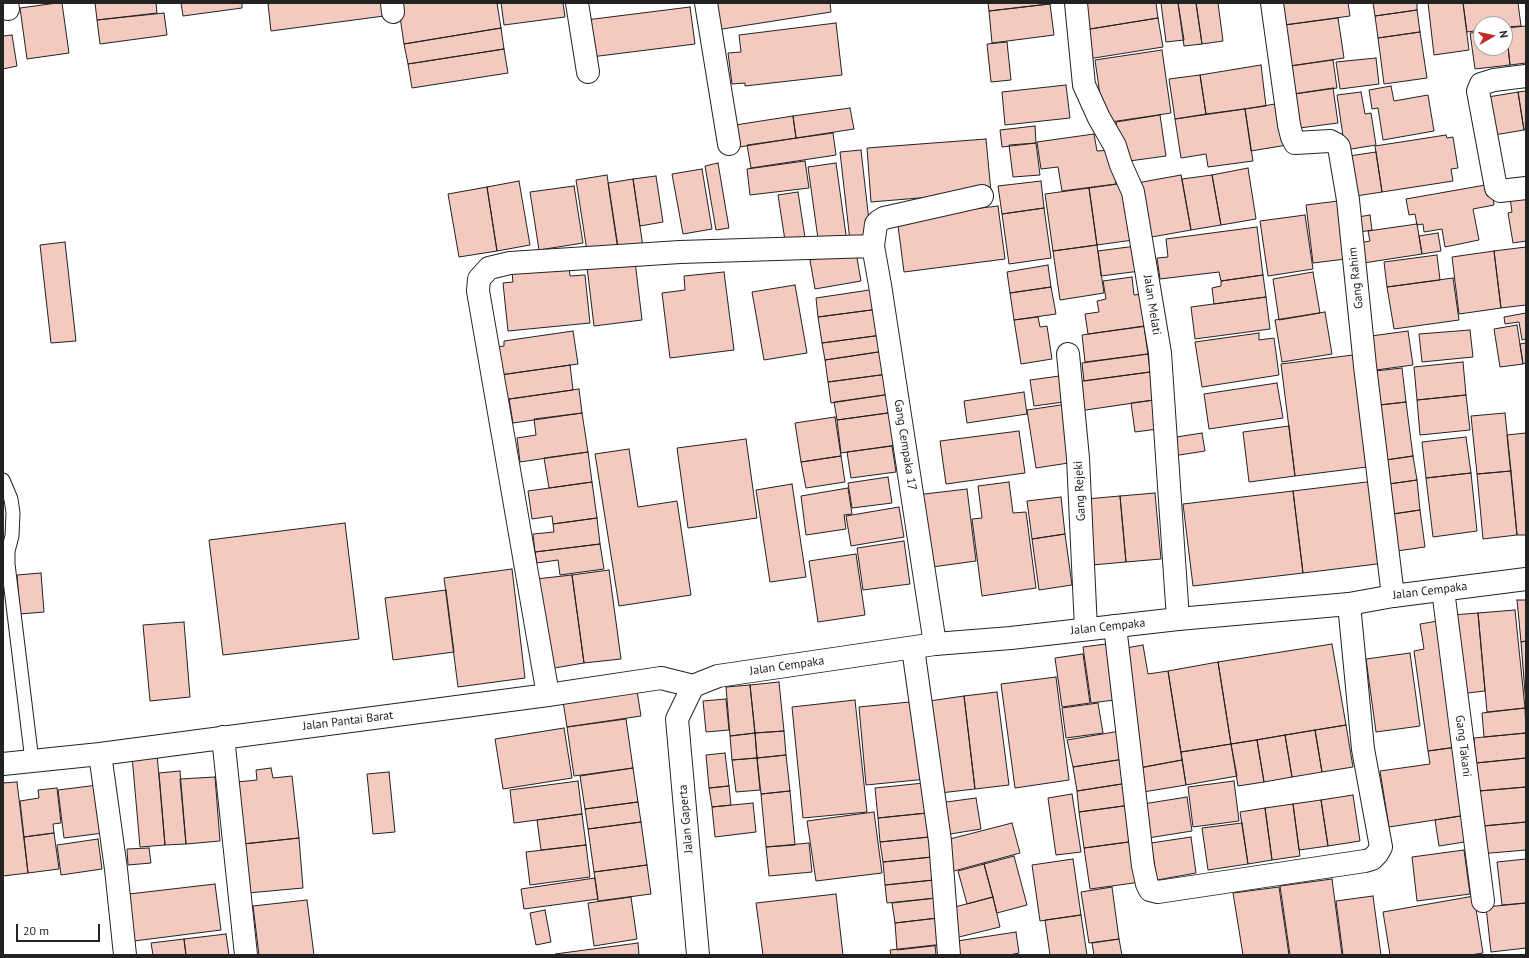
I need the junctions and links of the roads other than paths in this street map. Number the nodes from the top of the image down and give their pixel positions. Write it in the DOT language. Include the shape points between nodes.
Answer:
graph roads {
  1 [pos="577,3"];
  2 [pos="706,3"];
  3 [pos="1076,3"];
  4 [pos="1272,3"];
  5 [pos="588,72"];
  6 [pos="1526,76"];
  7 [pos="729,144"];
  8 [pos="1526,188"];
  9 [pos="982,196"];
  10 [pos="873,246"];
  11 [pos="1068,354"];
  12 [pos="3,480"];
  13 [pos="1526,579"];
  14 [pos="1443,590"];
  15 [pos="1393,596"];
  16 [pos="1349,604"];
  17 [pos="1178,619"];
  18 [pos="1115,626"];
  19 [pos="1086,629"];
  20 [pos="935,644"];
  21 [pos="913,648"];
  22 [pos="693,686"];
  23 [pos="548,695"];
  24 [pos="223,737"];
  25 [pos="100,754"];
  26 [pos="32,761"];
  27 [pos="3,764"];
  28 [pos="1483,901"];
  29 [pos="125,955"];
  30 [pos="246,955"];
  31 [pos="698,955"];
  32 [pos="949,955"];
  1 -- 5 [label="street"];
  2 -- 7 [label="street"];
  3 -- 17 [label="street, Jalan Melati" via="1084,85 1115,146 1120,165 1133,192 1160,353"];
  4 -- 15 [label="street, Gang Rahim" via="1292,138 1295,143 1330,142 1339,147 1348,200"];
  6 -- 8 [label="street" via="1481,84 1478,91 1496,188 1500,191"];
  9 -- 10 [label="street, Gang Cempaka 17" via="884,218 876,224"];
  10 -- 20 [label="street, Gang Cempaka 17"];
  10 -- 23 [label="street" via="680,252 510,263 489,268 479,279 478,291"];
  11 -- 19 [label="street, Gang Rejeki" via="1078,458"];
  12 -- 26 [label="lane" via="11,499 13,513 12,536 8,551 9,570"];
  13 -- 14 [label="street, Jalan Cempaka"];
  14 -- 15 [label="street, Jalan Cempaka"];
  14 -- 28 [label="street, Gang Takani"];
  15 -- 16 [label="street, Jalan Cempaka"];
  16 -- 17 [label="street, Jalan Cempaka"];
  16 -- 18 [label="street" via="1363,750 1381,847 1377,854 1365,861 1158,892 1150,890 1143,866"];
  17 -- 18 [label="street, Jalan Cempaka"];
  18 -- 19 [label="street, Jalan Cempaka"];
  19 -- 20 [label="street, Jalan Cempaka"];
  20 -- 21 [label="street, Jalan Cempaka"];
  21 -- 22 [label="street, Jalan Cempaka" via="718,676"];
  21 -- 32 [label="street" via="939,835"];
  22 -- 23 [label="street, Jalan Pantai Barat" via="660,678"];
  22 -- 31 [label="street, Jalan Gaperta" via="677,719"];
  23 -- 24 [label="street, Jalan Pantai Barat"];
  24 -- 25 [label="street, Jalan Pantai Barat"];
  24 -- 30 [label="street"];
  25 -- 26 [label="street, Jalan Pantai Barat"];
  25 -- 29 [label="street"];
  26 -- 27 [label="street, Jalan Pantai Barat"];
}
